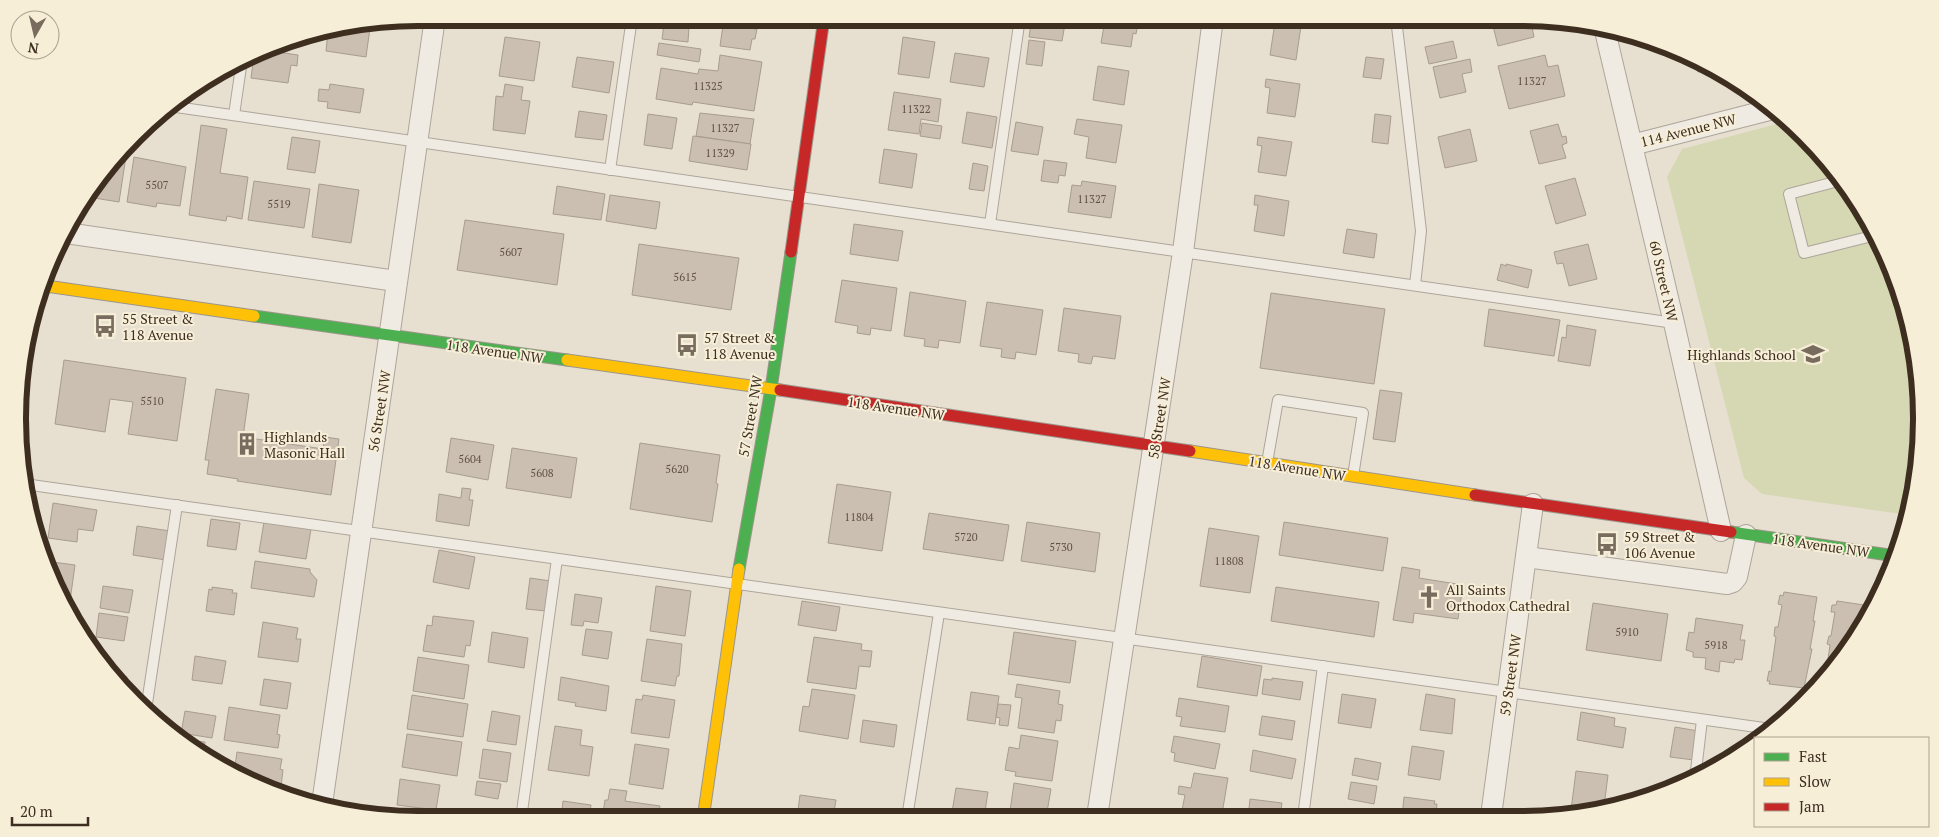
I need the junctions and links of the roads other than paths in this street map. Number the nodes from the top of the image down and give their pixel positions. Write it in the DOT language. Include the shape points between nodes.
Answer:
graph roads {
  1 [pos="434,26"];
  2 [pos="631,26"];
  3 [pos="823,26"];
  4 [pos="1019,26"];
  5 [pos="1213,26"];
  6 [pos="1397,26"];
  7 [pos="1606,36"];
  8 [pos="241,69"];
  9 [pos="179,108"];
  10 [pos="1764,111"];
  11 [pos="234,116"];
  12 [pos="417,142"];
  13 [pos="1632,145"];
  14 [pos="610,170"];
  15 [pos="1834,182"];
  16 [pos="798,196"];
  17 [pos="990,224"];
  18 [pos="73,234"];
  19 [pos="1868,237"];
  20 [pos="1183,252"];
  21 [pos="396,281"];
  22 [pos="1415,285"];
  23 [pos="49,286"];
  24 [pos="1674,322"];
  25 [pos="390,336"];
  26 [pos="771,389"];
  27 [pos="1155,446"];
  28 [pos="1267,463"];
  29 [pos="1353,477"];
  30 [pos="32,485"];
  31 [pos="1533,504"];
  32 [pos="177,505"];
  33 [pos="360,531"];
  34 [pos="1721,531"];
  35 [pos="1746,535"];
  36 [pos="1888,555"];
  37 [pos="1526,557"];
  38 [pos="557,559"];
  39 [pos="736,584"];
  40 [pos="939,612"];
  41 [pos="1123,638"];
  42 [pos="1323,666"];
  43 [pos="1507,692"];
  44 [pos="147,702"];
  45 [pos="1702,720"];
  46 [pos="1762,728"];
  47 [pos="1696,769"];
  48 [pos="323,798"];
  49 [pos="522,811"];
  50 [pos="704,811"];
  51 [pos="908,811"];
  52 [pos="1098,811"];
  53 [pos="1304,811"];
  54 [pos="1492,811"];
  1 -- 12 [label="street, 56 Street NW"];
  2 -- 14 [label="lane"];
  3 -- 16 [label="main road, 57 Street NW"];
  4 -- 17 [label="lane"];
  5 -- 20 [label="street, 58 Street NW"];
  6 -- 22 [label="lane" via="1422,231"];
  7 -- 13 [label="street, 60 Street NW"];
  8 -- 11 [label="lane"];
  9 -- 11 [label="lane"];
  10 -- 13 [label="street, 114 Avenue NW"];
  11 -- 12 [label="lane"];
  12 -- 14 [label="lane"];
  12 -- 21 [label="street, 56 Street NW"];
  13 -- 24 [label="street, 60 Street NW"];
  14 -- 16 [label="lane"];
  15 -- 19 [label="lane" via="1788,194 1804,253"];
  16 -- 17 [label="lane"];
  16 -- 26 [label="main road, 57 Street NW"];
  17 -- 20 [label="lane"];
  18 -- 21 [label="street"];
  20 -- 22 [label="lane"];
  20 -- 27 [label="street, 58 Street NW"];
  21 -- 25 [label="street, 56 Street NW"];
  22 -- 24 [label="lane"];
  23 -- 25 [label="main road, 118 Avenue NW"];
  24 -- 34 [label="street, 60 Street NW"];
  25 -- 26 [label="main road, 118 Avenue NW"];
  25 -- 33 [label="street, 56 Street NW"];
  26 -- 27 [label="main road, 118 Avenue NW"];
  26 -- 39 [label="main road, 57 Street NW"];
  27 -- 28 [label="main road, 118 Avenue NW"];
  27 -- 41 [label="street, 58 Street NW"];
  28 -- 29 [label="main road, 118 Avenue NW"];
  28 -- 29 [label="lane" via="1278,400 1363,413"];
  29 -- 31 [label="main road, 118 Avenue NW"];
  30 -- 32 [label="lane"];
  31 -- 34 [label="main road, 118 Avenue NW"];
  31 -- 37 [label="street, 59 Street NW"];
  32 -- 33 [label="lane"];
  32 -- 44 [label="lane"];
  33 -- 38 [label="lane"];
  33 -- 48 [label="street, 56 Street NW"];
  34 -- 35 [label="main road, 118 Avenue NW"];
  35 -- 36 [label="main road, 118 Avenue NW"];
  35 -- 37 [label="street" via="1737,577 1726,584"];
  37 -- 43 [label="street, 59 Street NW"];
  38 -- 39 [label="lane"];
  38 -- 49 [label="lane"];
  39 -- 40 [label="lane"];
  39 -- 50 [label="main road, 57 Street NW"];
  40 -- 41 [label="lane"];
  40 -- 51 [label="lane"];
  41 -- 42 [label="lane"];
  41 -- 52 [label="street, 58 Street NW"];
  42 -- 43 [label="lane"];
  42 -- 53 [label="lane"];
  43 -- 45 [label="lane"];
  43 -- 54 [label="street, 59 Street NW"];
  45 -- 46 [label="lane"];
  45 -- 47 [label="lane"];
}
